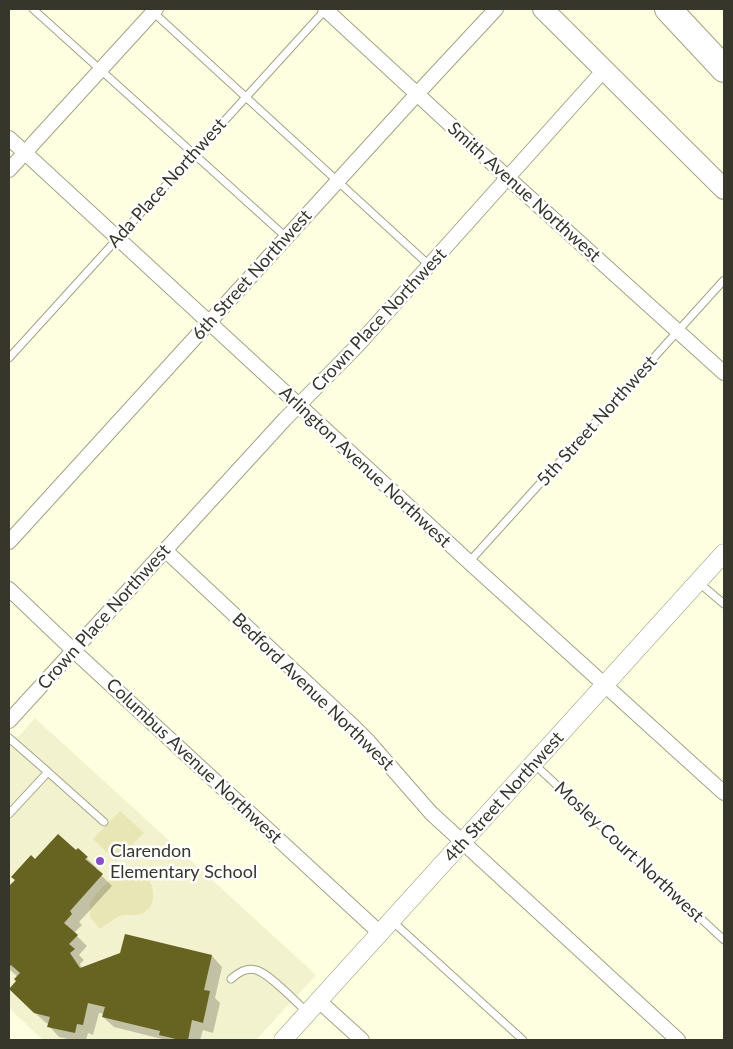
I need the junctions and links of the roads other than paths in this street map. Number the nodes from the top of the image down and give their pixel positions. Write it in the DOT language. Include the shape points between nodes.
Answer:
graph roads {
  1 [pos="33,9"];
  2 [pos="325,9"];
  3 [pos="496,9"];
  4 [pos="542,9"];
  5 [pos="668,9"];
  6 [pos="155,10"];
  7 [pos="704,48"];
  8 [pos="724,69"];
  9 [pos="101,70"];
  10 [pos="604,70"];
  11 [pos="724,86"];
  12 [pos="417,94"];
  13 [pos="246,97"];
  14 [pos="9,138"];
  15 [pos="25,152"];
  16 [pos="194,154"];
  17 [pos="9,170"];
  18 [pos="508,178"];
  19 [pos="338,182"];
  20 [pos="724,189"];
  21 [pos="286,237"];
  22 [pos="118,238"];
  23 [pos="429,265"];
  24 [pos="724,280"];
  25 [pos="208,323"];
  26 [pos="678,332"];
  27 [pos="9,358"];
  28 [pos="724,373"];
  29 [pos="299,406"];
  30 [pos="9,542"];
  31 [pos="165,550"];
  32 [pos="724,553"];
  33 [pos="468,562"];
  34 [pos="698,582"];
  35 [pos="9,589"];
  36 [pos="724,604"];
  37 [pos="73,650"];
  38 [pos="605,685"];
  39 [pos="9,721"];
  40 [pos="9,738"];
  41 [pos="534,764"];
  42 [pos="48,772"];
  43 [pos="724,793"];
  44 [pos="9,814"];
  45 [pos="104,822"];
  46 [pos="462,842"];
  47 [pos="386,927"];
  48 [pos="724,940"];
  49 [pos="231,979"];
  50 [pos="313,1007"];
  51 [pos="283,1040"];
  52 [pos="362,1040"];
  53 [pos="523,1040"];
  54 [pos="678,1040"];
  1 -- 9 [label="lane"];
  2 -- 12 [label="street, Smith Avenue Northwest"];
  2 -- 13 [label="lane, Ada Place Northwest"];
  3 -- 12 [label="street, 6th Street Northwest"];
  4 -- 10 [label="main road"];
  5 -- 7 [label="highway"];
  6 -- 9 [label="street"];
  6 -- 13 [label="lane"];
  7 -- 8 [label="highway"];
  7 -- 11 [label="highway"];
  9 -- 15 [label="street"];
  9 -- 16 [label="lane"];
  10 -- 18 [label="street, Crown Place Northwest"];
  10 -- 20 [label="main road"];
  12 -- 18 [label="street, Smith Avenue Northwest"];
  12 -- 19 [label="street, 6th Street Northwest"];
  13 -- 16 [label="lane, Ada Place Northwest"];
  13 -- 19 [label="lane"];
  14 -- 15 [label="street, Arlington Avenue Northwest"];
  15 -- 17 [label="street"];
  15 -- 22 [label="street, Arlington Avenue Northwest"];
  16 -- 21 [label="lane"];
  16 -- 22 [label="lane, Ada Place Northwest"];
  18 -- 23 [label="street, Crown Place Northwest"];
  18 -- 26 [label="street, Smith Avenue Northwest"];
  19 -- 21 [label="street, 6th Street Northwest"];
  19 -- 23 [label="lane"];
  21 -- 25 [label="street, 6th Street Northwest"];
  22 -- 25 [label="street, Arlington Avenue Northwest"];
  22 -- 27 [label="lane, Ada Place Northwest"];
  23 -- 29 [label="street, Crown Place Northwest"];
  24 -- 26 [label="lane, 5th Street Northwest"];
  25 -- 29 [label="street, Arlington Avenue Northwest"];
  25 -- 30 [label="street, 6th Street Northwest"];
  26 -- 28 [label="street, Smith Avenue Northwest"];
  26 -- 33 [label="lane, 5th Street Northwest"];
  29 -- 31 [label="street, Crown Place Northwest"];
  29 -- 33 [label="street, Arlington Avenue Northwest"];
  31 -- 37 [label="street, Crown Place Northwest"];
  31 -- 46 [label="street, Bedford Avenue Northwest" via="357,730 431,813"];
  32 -- 34 [label="street, 4th Street Northwest"];
  33 -- 38 [label="street, Arlington Avenue Northwest"];
  34 -- 36 [label="lane"];
  34 -- 38 [label="street, 4th Street Northwest"];
  35 -- 37 [label="street, Columbus Avenue Northwest"];
  37 -- 39 [label="street, Crown Place Northwest"];
  37 -- 47 [label="street, Columbus Avenue Northwest"];
  38 -- 41 [label="street, 4th Street Northwest"];
  38 -- 43 [label="street, Arlington Avenue Northwest"];
  40 -- 42 [label="lane"];
  41 -- 46 [label="street, 4th Street Northwest"];
  41 -- 48 [label="lane, Mosley Court Northwest"];
  42 -- 44 [label="lane"];
  42 -- 45 [label="lane"];
  46 -- 47 [label="street, 4th Street Northwest"];
  46 -- 54 [label="street, Bedford Avenue Northwest"];
  47 -- 50 [label="street, 4th Street Northwest"];
  47 -- 53 [label="lane"];
  49 -- 50 [label="lane" via="240,971 256,970"];
  50 -- 51 [label="street, 4th Street Northwest"];
  50 -- 52 [label="street"];
}
